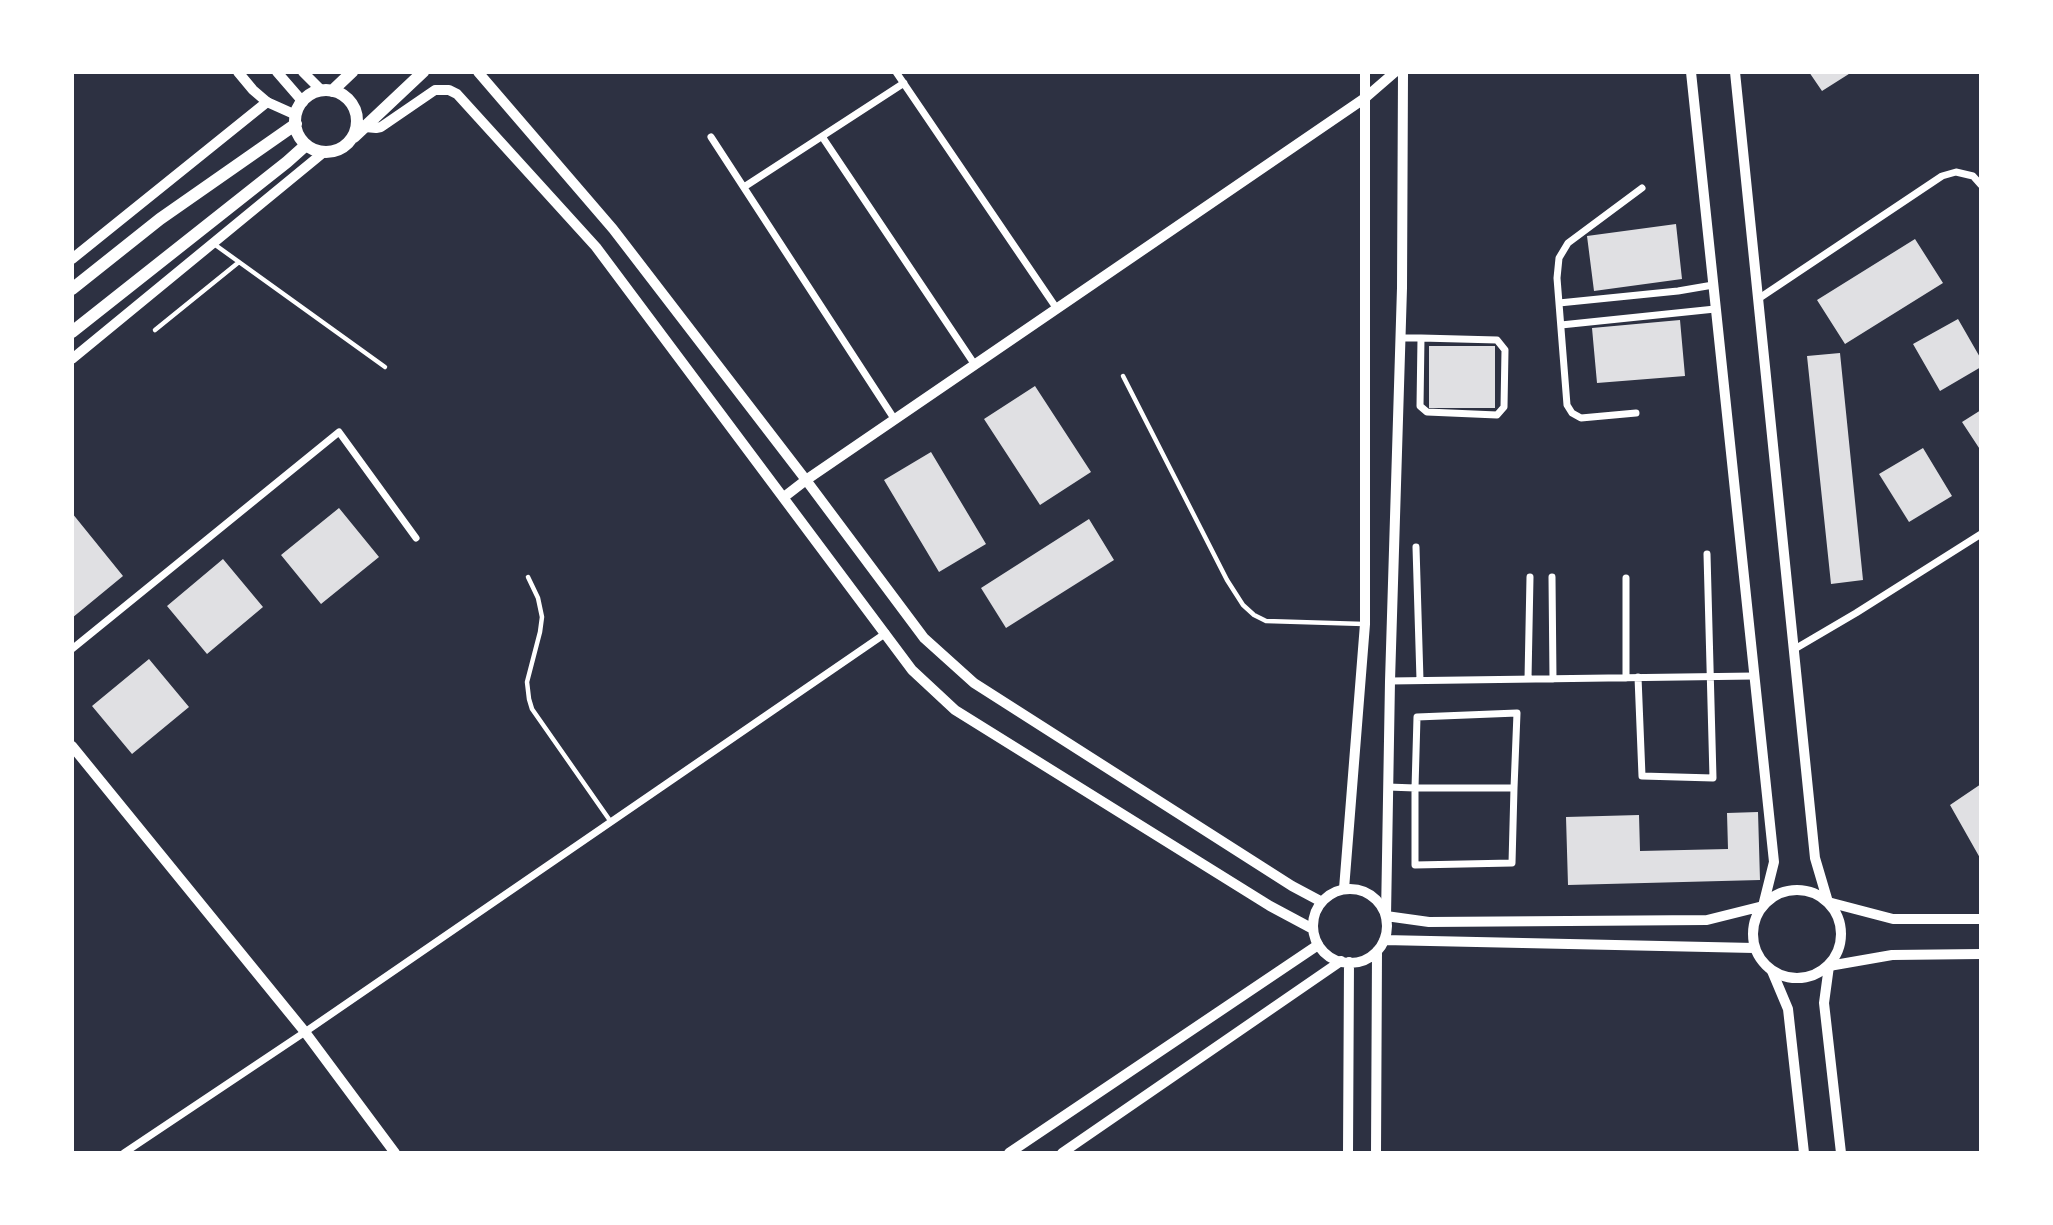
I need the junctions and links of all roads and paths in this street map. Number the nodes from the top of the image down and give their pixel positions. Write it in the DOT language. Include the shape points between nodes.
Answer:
graph roads {
  1 [pos="238,72"];
  2 [pos="277,72"];
  3 [pos="303,72"];
  4 [pos="352,72"];
  5 [pos="423,72"];
  6 [pos="478,72"];
  7 [pos="896,72"];
  8 [pos="1365,72"];
  9 [pos="1395,72"];
  10 [pos="1402,72"];
  11 [pos="1691,72"];
  12 [pos="1735,72"];
  13 [pos="904,83"];
  14 [pos="327,91"];
  15 [pos="1365,98"];
  16 [pos="267,102"];
  17 [pos="303,102"];
  18 [pos="296,120"];
  19 [pos="365,127"];
  20 [pos="711,137"];
  21 [pos="823,138"];
  22 [pos="350,141"];
  23 [pos="306,145"];
  24 [pos="324,152"];
  25 [pos="1981,185"];
  26 [pos="744,187"];
  27 [pos="1642,188"];
  28 [pos="213,244"];
  29 [pos="72,259"];
  30 [pos="239,262"];
  31 [pos="1713,285"];
  32 [pos="72,289"];
  33 [pos="1758,299"];
  34 [pos="1559,303"];
  35 [pos="1057,309"];
  36 [pos="1715,309"];
  37 [pos="1561,325"];
  38 [pos="155,330"];
  39 [pos="72,332"];
  40 [pos="1401,338"];
  41 [pos="1421,338"];
  42 [pos="72,359"];
  43 [pos="975,365"];
  44 [pos="386,367"];
  45 [pos="1124,376"];
  46 [pos="1636,413"];
  47 [pos="895,419"];
  48 [pos="806,480"];
  49 [pos="784,498"];
  50 [pos="1981,534"];
  51 [pos="416,538"];
  52 [pos="1416,547"];
  53 [pos="1707,554"];
  54 [pos="528,577"];
  55 [pos="1530,577"];
  56 [pos="1552,577"];
  57 [pos="1626,578"];
  58 [pos="1365,624"];
  59 [pos="886,633"];
  60 [pos="72,649"];
  61 [pos="1793,650"];
  62 [pos="1755,676"];
  63 [pos="1626,677"];
  64 [pos="1638,677"];
  65 [pos="1709,677"];
  66 [pos="1528,679"];
  67 [pos="1553,679"];
  68 [pos="1420,680"];
  69 [pos="1390,681"];
  70 [pos="72,746"];
  71 [pos="1388,787"];
  72 [pos="1415,788"];
  73 [pos="1514,788"];
  74 [pos="611,822"];
  75 [pos="1344,889"];
  76 [pos="1322,902"];
  77 [pos="1828,902"];
  78 [pos="1763,906"];
  79 [pos="1386,916"];
  80 [pos="1981,919"];
  81 [pos="1313,929"];
  82 [pos="1384,940"];
  83 [pos="1318,944"];
  84 [pos="1754,948"];
  85 [pos="1377,951"];
  86 [pos="1981,954"];
  87 [pos="1345,962"];
  88 [pos="1829,966"];
  89 [pos="1772,971"];
  90 [pos="305,1032"];
  91 [pos="124,1153"];
  92 [pos="395,1153"];
  93 [pos="1009,1153"];
  94 [pos="1062,1153"];
  95 [pos="1348,1153"];
  96 [pos="1376,1153"];
  97 [pos="1804,1153"];
  98 [pos="1840,1153"];
  1 -- 16 [label="main road"];
  2 -- 17 [label="main road"];
  3 -- 14 [label="main road"];
  4 -- 14 [label="main road"];
  5 -- 19 [label="main road"];
  6 -- 48 [label="main road" via="613,229"];
  7 -- 13 [label="street"];
  8 -- 15 [label="street"];
  9 -- 15 [label="street"];
  10 -- 40 [label="street"];
  11 -- 31 [label="main road"];
  12 -- 33 [label="main road"];
  13 -- 21 [label="street"];
  13 -- 35 [label="street"];
  14 -- 17 [label="main road"];
  14 -- 22 [label="main road" via="346,98 355,110 357,126"];
  15 -- 35 [label="street"];
  15 -- 58 [label="street"];
  16 -- 18 [label="main road"];
  16 -- 29 [label="street"];
  17 -- 18 [label="main road"];
  18 -- 23 [label="main road" via="297,132"];
  18 -- 32 [label="main road"];
  19 -- 22 [label="main road"];
  19 -- 49 [label="main road" via="381,127 435,90 457,94 596,247"];
  20 -- 26 [label="street"];
  21 -- 26 [label="street"];
  21 -- 43 [label="street"];
  22 -- 24 [label="main road"];
  23 -- 24 [label="main road"];
  23 -- 39 [label="main road"];
  24 -- 28 [label="street"];
  25 -- 33 [label="street" via="1973,176 1956,172 1942,176"];
  26 -- 47 [label="street"];
  27 -- 34 [label="street" via="1568,243 1559,258"];
  28 -- 30 [label="lane"];
  28 -- 42 [label="street"];
  30 -- 38 [label="lane"];
  30 -- 44 [label="lane"];
  31 -- 34 [label="street"];
  31 -- 36 [label="main road"];
  33 -- 61 [label="main road"];
  34 -- 37 [label="street"];
  35 -- 43 [label="street"];
  36 -- 37 [label="street"];
  36 -- 62 [label="main road"];
  37 -- 46 [label="street" via="1567,405 1572,414 1581,418"];
  40 -- 41 [label="street"];
  40 -- 69 [label="street"];
  41 -- 41 [label="street" via="1497,340 1505,350 1504,407 1497,415 1427,412 1420,406"];
  43 -- 47 [label="street"];
  45 -- 58 [label="lane" via="1243,605 1266,621"];
  47 -- 48 [label="street"];
  48 -- 49 [label="street"];
  48 -- 76 [label="main road" via="923,638 974,683"];
  49 -- 59 [label="main road"];
  50 -- 61 [label="street"];
  51 -- 60 [label="street" via="339,432"];
  52 -- 68 [label="street"];
  53 -- 65 [label="street"];
  54 -- 74 [label="lane" via="542,617 527,682 528,699"];
  55 -- 66 [label="street"];
  56 -- 67 [label="street"];
  57 -- 63 [label="street"];
  58 -- 75 [label="street"];
  59 -- 74 [label="street"];
  59 -- 81 [label="main road" via="912,670 955,710"];
  61 -- 77 [label="main road" via="1815,859"];
  62 -- 65 [label="street"];
  62 -- 78 [label="main road" via="1774,862"];
  63 -- 64 [label="street"];
  63 -- 67 [label="street"];
  64 -- 65 [label="street"];
  64 -- 65 [label="street" via="1642,776 1713,778"];
  66 -- 67 [label="street"];
  66 -- 68 [label="street"];
  68 -- 69 [label="street"];
  69 -- 71 [label="street"];
  70 -- 90 [label="street"];
  71 -- 72 [label="street"];
  71 -- 79 [label="street"];
  72 -- 73 [label="street"];
  72 -- 73 [label="street" via="1417,717 1517,713"];
  72 -- 73 [label="street" via="1415,864 1512,863"];
  74 -- 90 [label="street"];
  75 -- 76 [label="main road"];
  75 -- 79 [label="main road" via="1368,893"];
  76 -- 81 [label="main road"];
  77 -- 78 [label="main road" via="1802,891 1788,891"];
  77 -- 80 [label="main road" via="1893,919"];
  77 -- 88 [label="main road" via="1840,928 1840,942"];
  78 -- 79 [label="main road" via="1707,920 1429,922"];
  78 -- 84 [label="main road" via="1752,933"];
  79 -- 82 [label="main road"];
  81 -- 83 [label="main road"];
  82 -- 84 [label="main road"];
  82 -- 85 [label="main road"];
  83 -- 87 [label="main road" via="1325,953"];
  83 -- 93 [label="street"];
  84 -- 89 [label="main road"];
  85 -- 87 [label="main road" via="1364,960"];
  85 -- 96 [label="main road"];
  86 -- 88 [label="main road" via="1892,955"];
  87 -- 94 [label="street"];
  87 -- 95 [label="main road"];
  88 -- 89 [label="main road" via="1801,978"];
  88 -- 98 [label="street" via="1824,1003"];
  89 -- 97 [label="street" via="1788,1009"];
  90 -- 91 [label="street"];
  90 -- 92 [label="street"];
}
